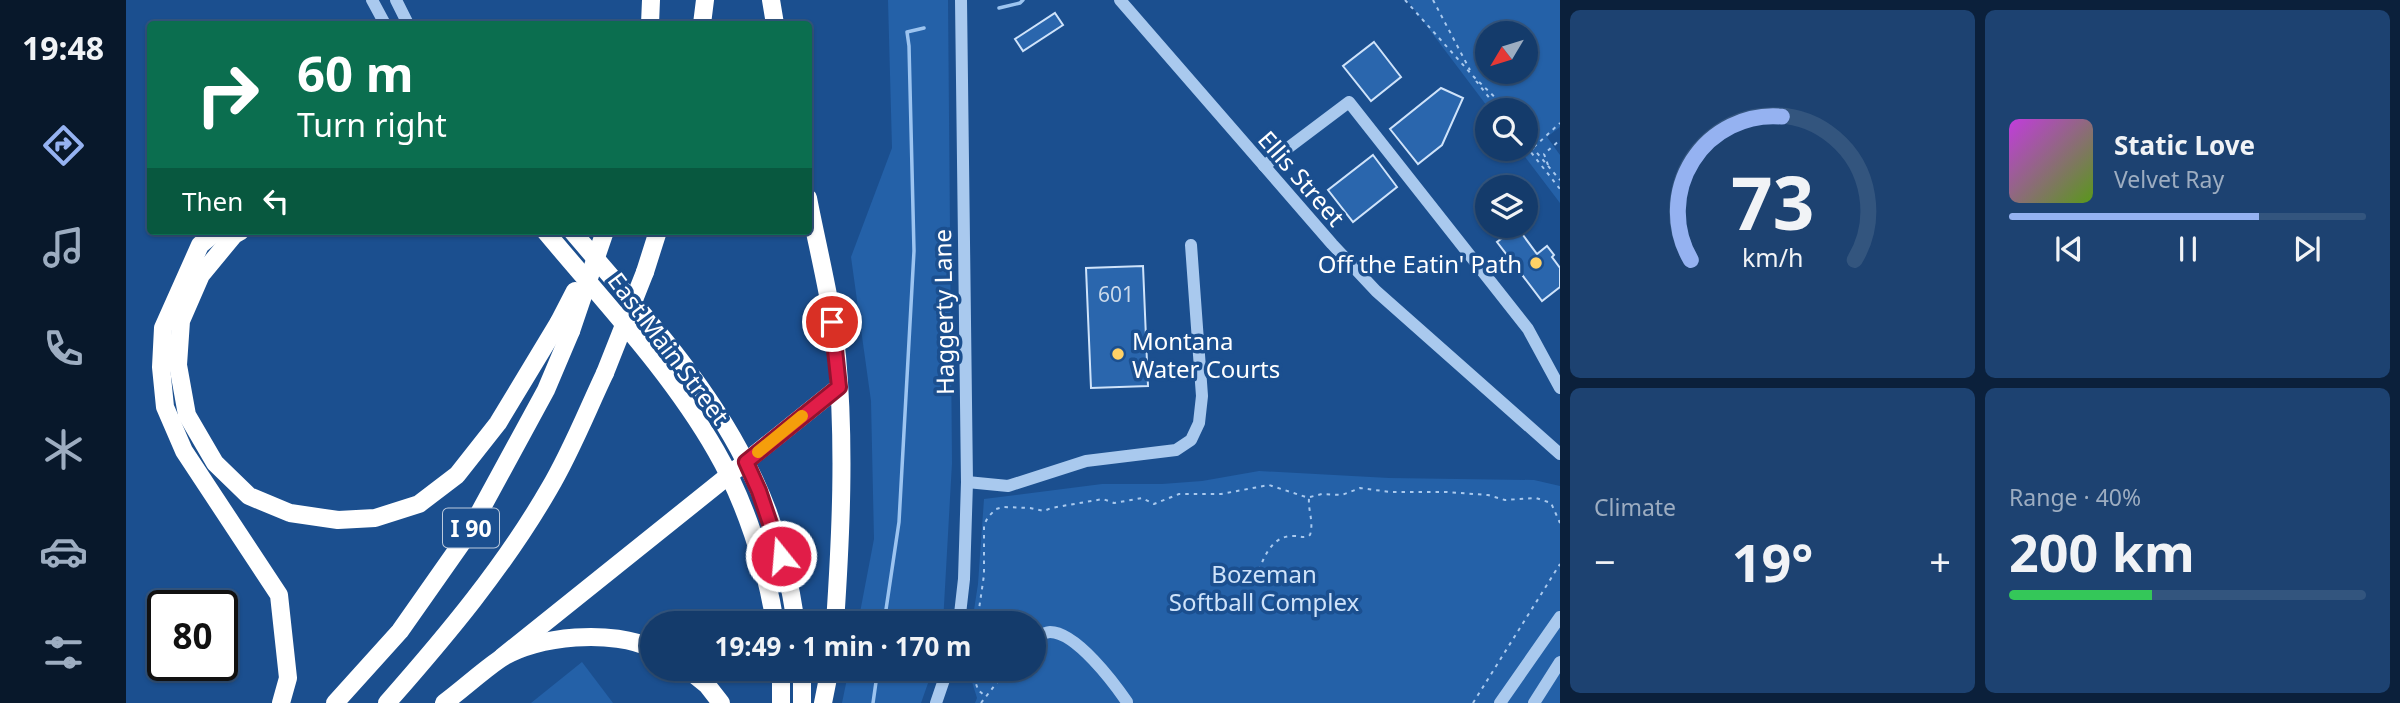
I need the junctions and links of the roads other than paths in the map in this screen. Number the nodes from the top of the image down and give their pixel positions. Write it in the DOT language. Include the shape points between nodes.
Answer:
graph roads {
  1 [pos="372,0"];
  2 [pos="396,0"];
  3 [pos="651,0"];
  4 [pos="705,0"];
  5 [pos="771,0"];
  6 [pos="961,0"];
  7 [pos="1120,0"];
  8 [pos="383,21"];
  9 [pos="406,21"];
  10 [pos="650,21"];
  11 [pos="702,21"];
  12 [pos="774,21"];
  13 [pos="1264,166"];
  14 [pos="812,219"];
  15 [pos="225,235"];
  16 [pos="231,235"];
  17 [pos="534,235"];
  18 [pos="548,235"];
  19 [pos="575,235"];
  20 [pos="603,235"];
  21 [pos="657,235"];
  22 [pos="1191,245"];
  23 [pos="606,304"];
  24 [pos="565,326"];
  25 [pos="839,387"];
  26 [pos="1560,388"];
  27 [pos="1560,454"];
  28 [pos="746,462"];
  29 [pos="729,475"];
  30 [pos="967,482"];
  31 [pos="773,611"];
  32 [pos="794,611"];
  33 [pos="836,611"];
  34 [pos="959,611"];
  35 [pos="1560,617"];
  36 [pos="1046,633"];
  37 [pos="640,643"];
  38 [pos="502,657"];
  39 [pos="1560,662"];
  40 [pos="702,681"];
  41 [pos="781,681"];
  42 [pos="802,681"];
  43 [pos="827,681"];
  44 [pos="944,681"];
  45 [pos="1127,702"];
  46 [pos="281,703"];
  47 [pos="335,703"];
  48 [pos="387,703"];
  49 [pos="444,703"];
  50 [pos="721,703"];
  51 [pos="781,703"];
  52 [pos="802,703"];
  53 [pos="823,703"];
  54 [pos="936,703"];
  55 [pos="1500,703"];
  56 [pos="1534,703"];
  1 -- 8 [label="street"];
  2 -- 9 [label="street"];
  3 -- 10 [label="highway"];
  4 -- 11 [label="highway"];
  5 -- 12 [label="highway"];
  6 -- 30 [label="street, Haggerty Lane"];
  7 -- 13 [label="street, Ellis Street"];
  13 -- 26 [label="street" via="1349,102 1528,329"];
  13 -- 27 [label="street, Ellis Street" via="1376,291"];
  14 -- 25 [label="highway"];
  15 -- 46 [label="highway" via="200,245 163,328 165,407 184,451 279,595 288,677"];
  16 -- 24 [label="highway" via="201,275 181,321 178,365 187,415 215,463 249,496 290,513 338,520 375,518 419,504 457,475"];
  17 -- 23 [label="highway"];
  18 -- 23 [label="highway, East Main Street"];
  19 -- 28 [label="highway, East Main Street" via="686,369"];
  20 -- 24 [label="highway, bridge"];
  21 -- 48 [label="highway, I 90, bridge" via="605,373 550,488 495,573"];
  22 -- 30 [label="street" via="1202,396 1199,423 1191,440 1176,450 1086,461 1008,486"];
  23 -- 29 [label="highway, East Main Street" via="670,381"];
  24 -- 47 [label="highway, I 90" via="546,390 466,537 400,631"];
  25 -- 28 [label="highway"];
  25 -- 33 [label="highway" via="842,444"];
  28 -- 29 [label="highway"];
  28 -- 32 [label="highway, East Main Street" via="775,536"];
  29 -- 31 [label="highway, East Main Street" via="755,542"];
  29 -- 38 [label="highway"];
  30 -- 34 [label="street, Haggerty Lane"];
  35 -- 55 [label="street"];
  36 -- 45 [label="street" via="1069,639"];
  37 -- 38 [label="highway" via="576,636"];
  38 -- 49 [label="highway"];
  39 -- 56 [label="street"];
  40 -- 50 [label="highway"];
  41 -- 51 [label="highway"];
  42 -- 52 [label="highway"];
  43 -- 53 [label="highway"];
  44 -- 54 [label="street"];
}
